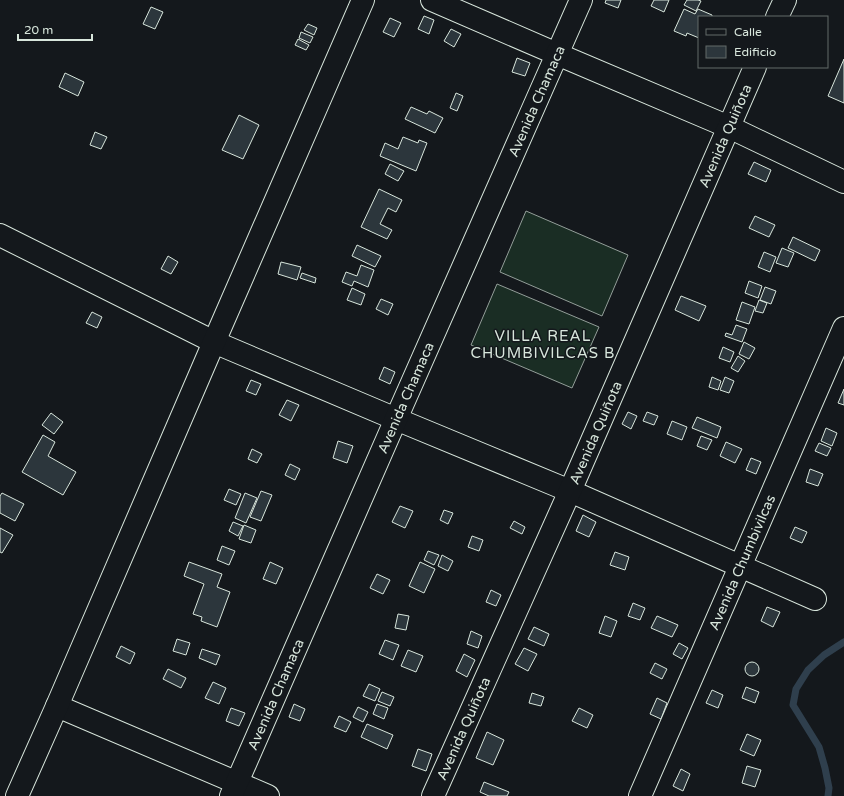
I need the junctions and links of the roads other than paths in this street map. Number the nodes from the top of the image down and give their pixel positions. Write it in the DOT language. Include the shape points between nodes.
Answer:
graph roads {
  1 [pos="362,0"];
  2 [pos="432,0"];
  3 [pos="581,0"];
  4 [pos="785,0"];
  5 [pos="777,16"];
  6 [pos="557,54"];
  7 [pos="755,68"];
  8 [pos="729,127"];
  9 [pos="844,182"];
  10 [pos="0,235"];
  11 [pos="844,328"];
  12 [pos="214,342"];
  13 [pos="396,418"];
  14 [pos="570,491"];
  15 [pos="740,566"];
  16 [pos="815,599"];
  17 [pos="57,706"];
  18 [pos="234,790"];
  19 [pos="17,796"];
  20 [pos="268,796"];
  21 [pos="433,796"];
  22 [pos="640,796"];
  1 -- 12 [label="street"];
  2 -- 6 [label="street"];
  3 -- 6 [label="street, Avenida Chamaca"];
  4 -- 5 [label="street"];
  6 -- 8 [label="street"];
  6 -- 13 [label="street, Avenida Chamaca"];
  7 -- 8 [label="street, Avenida Quiñota"];
  8 -- 9 [label="street"];
  8 -- 14 [label="street, Avenida Quiñota"];
  10 -- 12 [label="street"];
  11 -- 15 [label="street, Avenida Chumbivilcas"];
  12 -- 13 [label="street"];
  12 -- 17 [label="street"];
  13 -- 14 [label="street"];
  13 -- 18 [label="street, Avenida Chamaca"];
  14 -- 15 [label="street"];
  14 -- 21 [label="street, Avenida Quiñota"];
  15 -- 16 [label="street"];
  15 -- 22 [label="street, Avenida Chumbivilcas"];
  17 -- 18 [label="street"];
  17 -- 19 [label="street"];
  18 -- 20 [label="street"];
}
